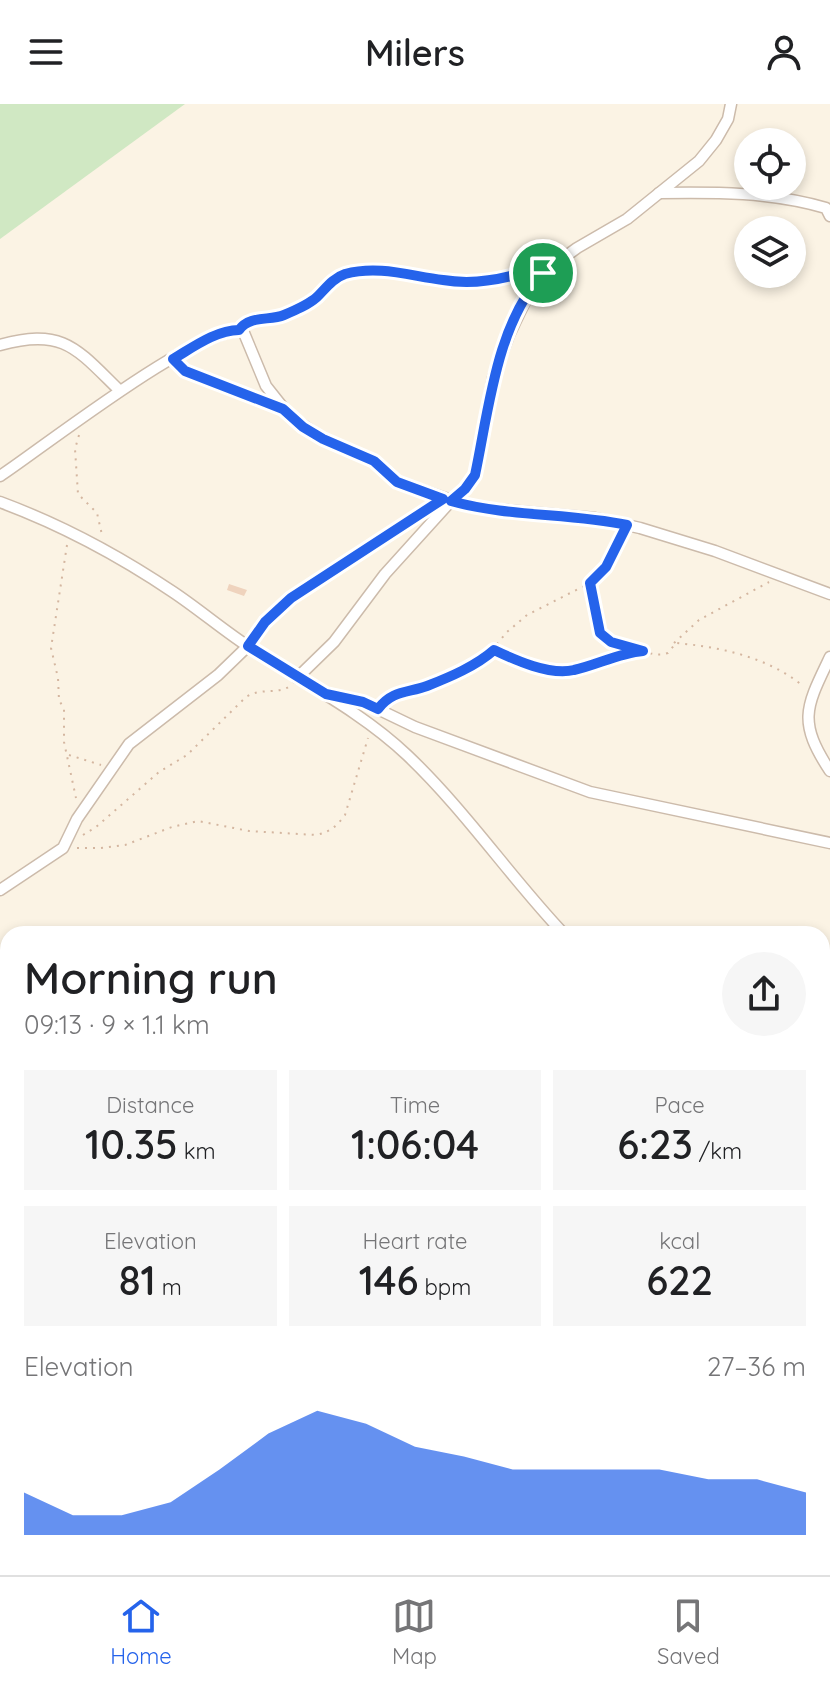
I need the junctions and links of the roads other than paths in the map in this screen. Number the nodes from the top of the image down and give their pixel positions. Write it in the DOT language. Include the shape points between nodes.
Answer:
graph roads {
  1 [pos="731,104"];
  2 [pos="658,193"];
  3 [pos="829,211"];
  4 [pos="0,345"];
  5 [pos="119,390"];
  6 [pos="0,476"];
  7 [pos="447,500"];
  8 [pos="0,502"];
  9 [pos="830,594"];
  10 [pos="248,646"];
  11 [pos="830,657"];
  12 [pos="297,678"];
  13 [pos="326,694"];
  14 [pos="830,771"];
  15 [pos="830,843"];
  16 [pos="0,890"];
  17 [pos="556,926"];
  1 -- 2 [label="street" via="728,119 699,161"];
  2 -- 3 [label="street" via="782,197"];
  2 -- 7 [label="street" via="543,273 526,297 493,378 475,475"];
  4 -- 5 [label="street" via="32,339 65,342"];
  5 -- 6 [label="street"];
  5 -- 7 [label="street" via="206,341 239,330 266,386 303,427 374,461 397,482"];
  7 -- 9 [label="street" via="627,525"];
  7 -- 10 [label="street" via="291,598"];
  7 -- 12 [label="street" via="334,642"];
  8 -- 10 [label="street" via="102,548"];
  10 -- 12 [label="street"];
  10 -- 16 [label="street" via="129,744 63,848"];
  11 -- 14 [label="street" via="807,710 816,749"];
  12 -- 13 [label="street"];
  13 -- 15 [label="street" via="363,702 415,727 590,792"];
  13 -- 17 [label="street" via="410,758"];
}
